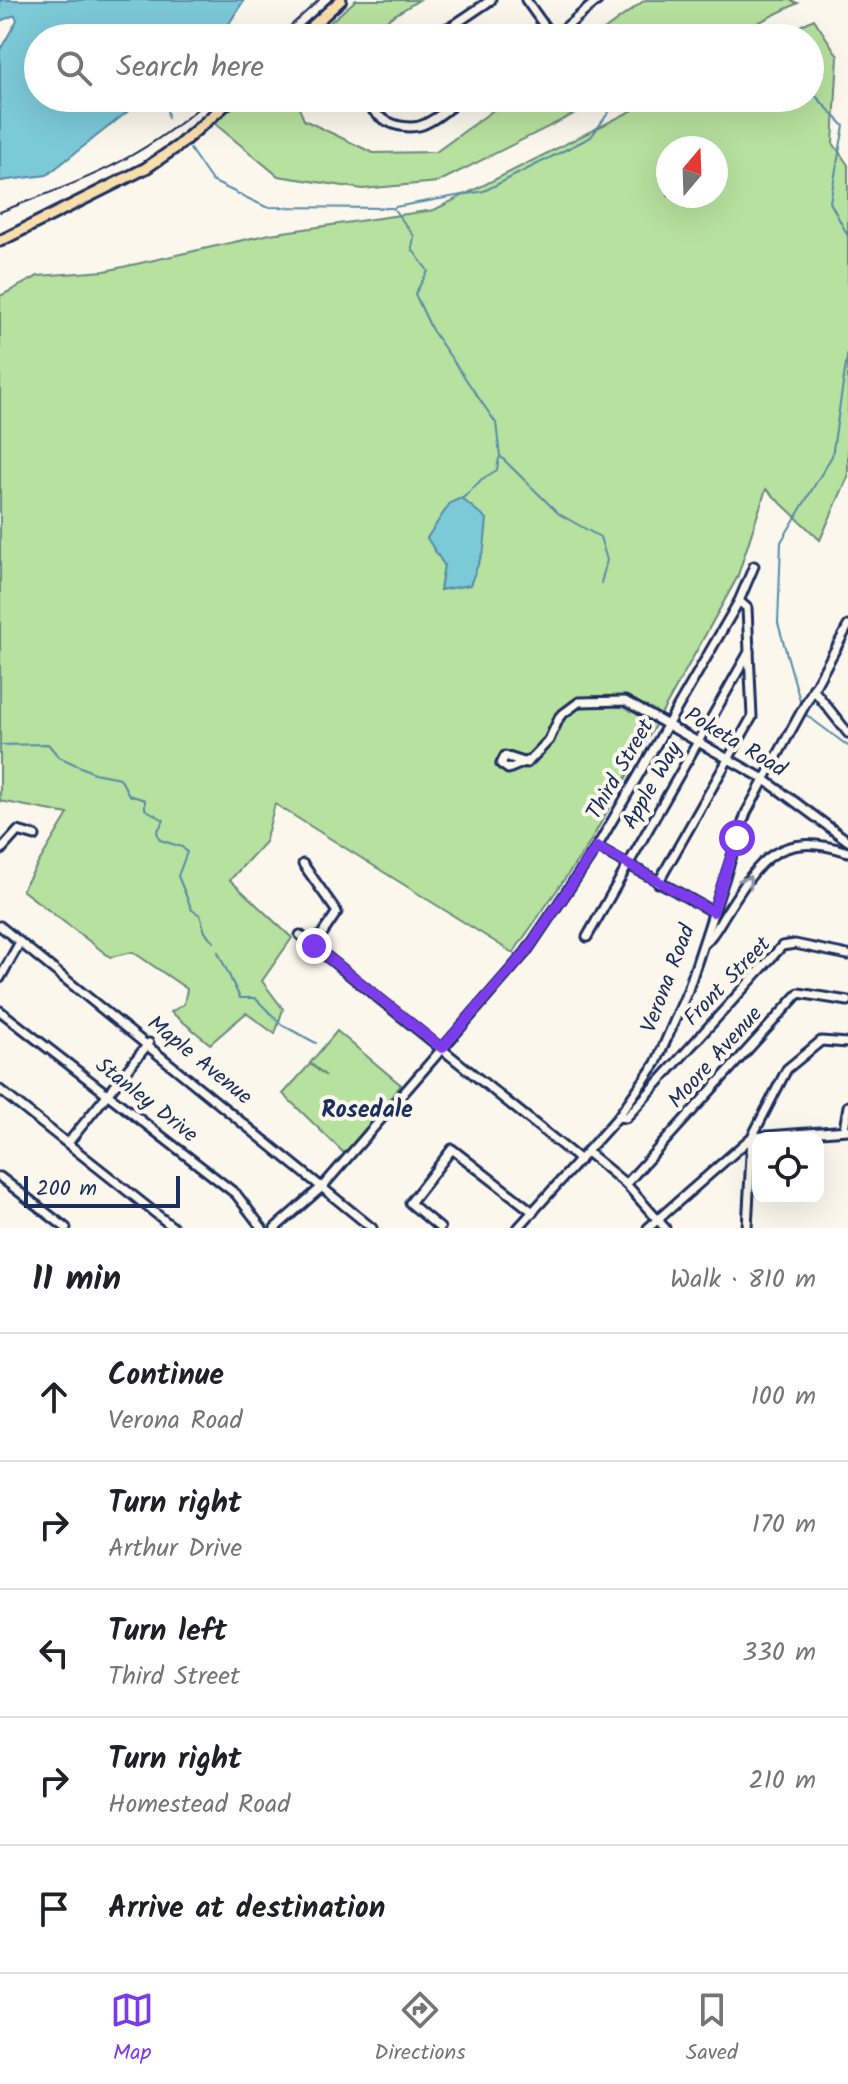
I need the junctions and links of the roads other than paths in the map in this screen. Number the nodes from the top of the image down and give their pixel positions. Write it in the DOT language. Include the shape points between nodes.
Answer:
graph roads {
  1 [pos="341,0"];
  2 [pos="491,0"];
  3 [pos="526,0"];
  4 [pos="598,0"];
  5 [pos="314,24"];
  6 [pos="455,24"];
  7 [pos="543,24"];
  8 [pos="570,24"];
  9 [pos="217,112"];
  10 [pos="374,112"];
  11 [pos="442,112"];
  12 [pos="0,241"];
  13 [pos="754,566"];
  14 [pos="739,601"];
  15 [pos="848,627"];
  16 [pos="749,652"];
  17 [pos="813,689"];
  18 [pos="668,724"];
  19 [pos="848,733"];
  20 [pos="699,742"];
  21 [pos="730,759"];
  22 [pos="527,763"];
  23 [pos="764,779"];
  24 [pos="35,836"];
  25 [pos="848,841"];
  26 [pos="597,847"];
  27 [pos="0,851"];
  28 [pos="848,852"];
  29 [pos="303,864"];
  30 [pos="627,866"];
  31 [pos="658,883"];
  32 [pos="713,912"];
  33 [pos="0,926"];
  34 [pos="300,935"];
  35 [pos="587,937"];
  36 [pos="20,942"];
  37 [pos="703,945"];
  38 [pos="314,946"];
  39 [pos="848,955"];
  40 [pos="0,978"];
  41 [pos="848,1001"];
  42 [pos="0,1011"];
  43 [pos="149,1043"];
  44 [pos="848,1043"];
  45 [pos="442,1048"];
  46 [pos="0,1090"];
  47 [pos="108,1093"];
  48 [pos="848,1106"];
  49 [pos="618,1117"];
  50 [pos="846,1129"];
  51 [pos="755,1132"];
  52 [pos="811,1132"];
  53 [pos="752,1137"];
  54 [pos="68,1143"];
  55 [pos="587,1152"];
  56 [pos="580,1160"];
  57 [pos="0,1177"];
  58 [pos="626,1184"];
  59 [pos="323,1186"];
  60 [pos="533,1212"];
  61 [pos="657,1219"];
  62 [pos="66,1228"];
  63 [pos="174,1228"];
  64 [pos="262,1228"];
  65 [pos="275,1228"];
  66 [pos="372,1228"];
  67 [pos="440,1228"];
  68 [pos="518,1228"];
  69 [pos="648,1228"];
  70 [pos="665,1228"];
  71 [pos="747,1228"];
  1 -- 5 [label="main road"];
  2 -- 6 [label="street"];
  3 -- 7 [label="street"];
  4 -- 8 [label="street"];
  9 -- 12 [label="main road" via="146,168"];
  10 -- 11 [label="street" via="386,121 420,126"];
  13 -- 14 [label="street, Third Street"];
  14 -- 16 [label="street" via="747,608"];
  14 -- 18 [label="street, Third Street"];
  15 -- 17 [label="street, Verona Road"];
  16 -- 20 [label="street, Apple Way"];
  16 -- 21 [label="street" via="752,717"];
  17 -- 19 [label="street"];
  17 -- 23 [label="street, Verona Road"];
  18 -- 20 [label="street, Poketa Road"];
  18 -- 22 [label="street, Poketa Road" via="625,701 579,702 560,716 549,740"];
  18 -- 26 [label="street, Third Street"];
  20 -- 21 [label="street, Poketa Road"];
  20 -- 30 [label="street, Apple Way"];
  21 -- 23 [label="street, Poketa Road"];
  21 -- 31 [label="street"];
  23 -- 25 [label="street, Poketa Road"];
  23 -- 32 [label="street, Verona Road" via="746,813"];
  24 -- 27 [label="street" via="18,831"];
  26 -- 30 [label="street"];
  26 -- 45 [label="street, Third Street" via="526,952"];
  37 -- 28 [label="street, one-way" via="758,864 772,853 804,844"];
  29 -- 38 [label="street" via="337,912"];
  30 -- 31 [label="street"];
  30 -- 35 [label="street, Apple Way"];
  31 -- 32 [label="street"];
  32 -- 37 [label="street, Verona Road"];
  33 -- 36 [label="street, Maple Avenue"];
  34 -- 38 [label="street"];
  36 -- 40 [label="street"];
  36 -- 43 [label="street, Maple Avenue"];
  37 -- 49 [label="street, Verona Road" via="656,1063"];
  38 -- 45 [label="street"];
  39 -- 49 [label="street, Front Street" via="782,946 626,1118"];
  41 -- 58 [label="street, Moore Avenue" via="799,993"];
  42 -- 47 [label="street, Stanley Drive"];
  43 -- 47 [label="street"];
  43 -- 59 [label="street, Maple Avenue"];
  44 -- 51 [label="street" via="821,1041 787,1069"];
  45 -- 56 [label="street"];
  45 -- 59 [label="street, Third Street"];
  46 -- 54 [label="street"];
  47 -- 54 [label="street"];
  47 -- 64 [label="street, Stanley Drive" via="236,1194"];
  48 -- 50 [label="street"];
  49 -- 55 [label="street, Verona Road"];
  50 -- 52 [label="street"];
  53 -- 61 [label="street"];
  53 -- 71 [label="street"];
  54 -- 63 [label="street"];
  55 -- 56 [label="street, Verona Road"];
  55 -- 58 [label="street"];
  56 -- 60 [label="street, Verona Road"];
  57 -- 62 [label="street"];
  58 -- 61 [label="street"];
  59 -- 65 [label="street, Third Street"];
  59 -- 66 [label="street, Maple Avenue"];
  60 -- 67 [label="street" via="452,1149 410,1203"];
  60 -- 68 [label="street, Verona Road"];
  61 -- 69 [label="street"];
  61 -- 70 [label="street"];
}
